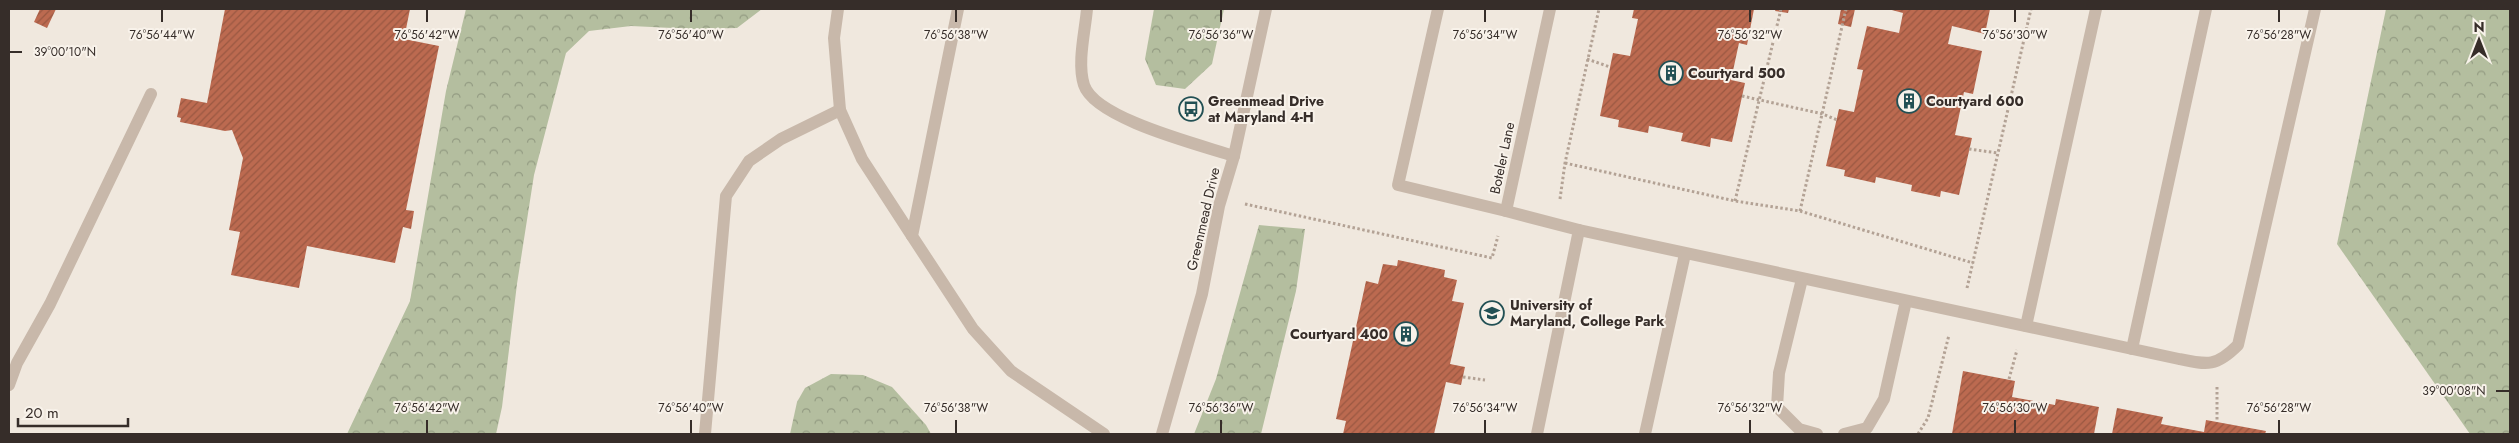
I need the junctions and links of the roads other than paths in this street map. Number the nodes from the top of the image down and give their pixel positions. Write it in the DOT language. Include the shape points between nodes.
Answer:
graph roads {
  1 [pos="838,9"];
  2 [pos="958,9"];
  3 [pos="1087,9"];
  4 [pos="1266,9"];
  5 [pos="1438,9"];
  6 [pos="1550,9"];
  7 [pos="2096,9"];
  8 [pos="2206,9"];
  9 [pos="2315,9"];
  10 [pos="151,94"];
  11 [pos="840,110"];
  12 [pos="1234,156"];
  13 [pos="1506,211"];
  14 [pos="1580,230"];
  15 [pos="912,236"];
  16 [pos="1685,254"];
  17 [pos="1802,279"];
  18 [pos="1906,301"];
  19 [pos="2026,326"];
  20 [pos="2132,349"];
  21 [pos="9,385"];
  22 [pos="705,434"];
  23 [pos="1104,434"];
  24 [pos="1162,434"];
  25 [pos="1537,434"];
  26 [pos="1645,434"];
  27 [pos="1816,434"];
  28 [pos="1844,434"];
  1 -- 11 [label="street" via="834,38"];
  2 -- 15 [label="street"];
  3 -- 12 [label="street" via="1082,62 1084,86 1104,109 1135,123"];
  4 -- 12 [label="street, Greenmead Drive"];
  5 -- 13 [label="street" via="1398,185"];
  6 -- 13 [label="street, Boteler Lane"];
  7 -- 19 [label="street"];
  8 -- 20 [label="street"];
  9 -- 20 [label="street, Boteler Lane" via="2238,345 2224,359 2204,364"];
  10 -- 21 [label="street"];
  11 -- 15 [label="street" via="862,159"];
  11 -- 22 [label="street" via="781,139 749,161 726,196"];
  12 -- 24 [label="street, Greenmead Drive" via="1219,206 1202,294"];
  13 -- 14 [label="street, Boteler Lane"];
  14 -- 16 [label="street, Boteler Lane"];
  14 -- 25 [label="street"];
  15 -- 23 [label="street" via="973,329 1011,371"];
  16 -- 17 [label="street, Boteler Lane"];
  16 -- 26 [label="street"];
  17 -- 18 [label="street, Boteler Lane"];
  17 -- 27 [label="street" via="1779,373 1777,407 1799,429"];
  18 -- 19 [label="street, Boteler Lane"];
  18 -- 28 [label="street" via="1884,399 1867,428"];
  19 -- 20 [label="street, Boteler Lane"];
}
